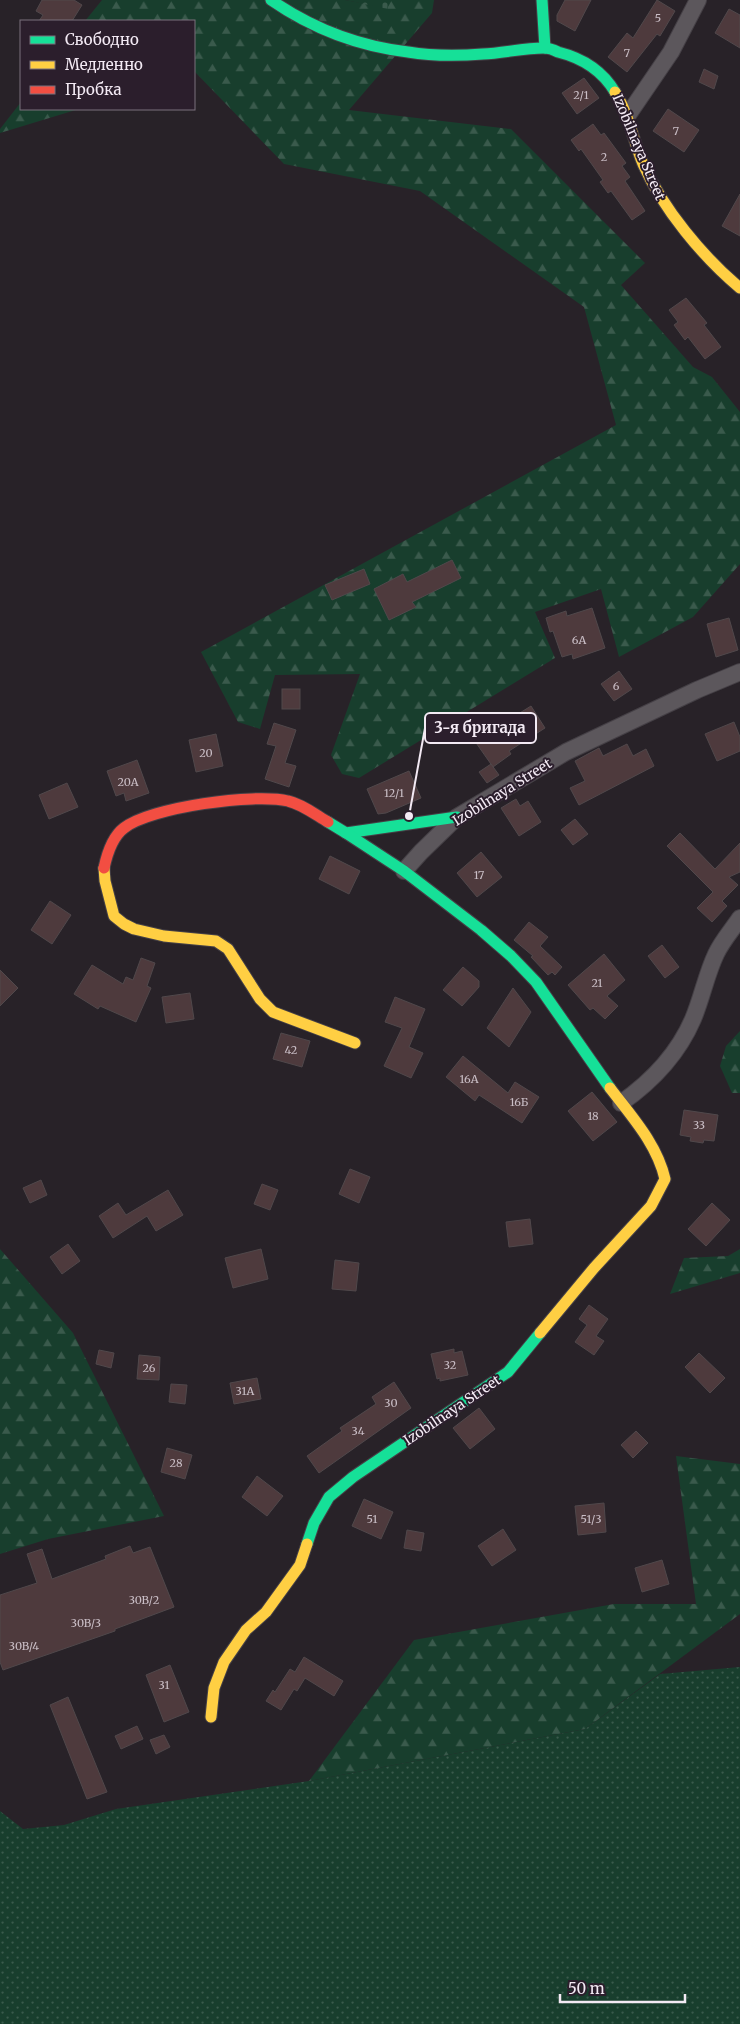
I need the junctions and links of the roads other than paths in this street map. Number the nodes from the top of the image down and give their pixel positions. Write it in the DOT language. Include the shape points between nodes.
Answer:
graph roads {
  1 [pos="271,0"];
  2 [pos="542,0"];
  3 [pos="698,0"];
  4 [pos="545,48"];
  5 [pos="628,115"];
  6 [pos="740,288"];
  7 [pos="740,672"];
  8 [pos="457,817"];
  9 [pos="346,833"];
  10 [pos="404,871"];
  11 [pos="740,918"];
  12 [pos="355,1043"];
  13 [pos="621,1103"];
  14 [pos="211,1717"];
  1 -- 4 [label="street, Izobilnaya Street" via="299,20 361,44 390,50 457,55"];
  2 -- 4 [label="street"];
  3 -- 5 [label="street" via="671,52"];
  4 -- 5 [label="street, Izobilnaya Street" via="575,57 603,75 612,84"];
  5 -- 6 [label="street, Izobilnaya Street" via="644,166 665,206 689,237"];
  7 -- 8 [label="street, Izobilnaya Street" via="566,752"];
  8 -- 9 [label="street"];
  8 -- 10 [label="street, Izobilnaya Street"];
  9 -- 10 [label="street"];
  9 -- 12 [label="street" via="303,807 278,798 189,806 158,812 122,829 113,840 104,867 114,916 124,924 134,930 164,936 216,941 228,949 260,999 273,1012"];
  10 -- 13 [label="street, Izobilnaya Street" via="481,930 530,975"];
  11 -- 13 [label="street" via="716,953 692,1021 681,1041 640,1090"];
  13 -- 14 [label="street, Izobilnaya Street" via="661,1162 665,1179 651,1206 594,1268 508,1372 353,1477 329,1497 314,1523 300,1565 224,1662 214,1688"];
}
